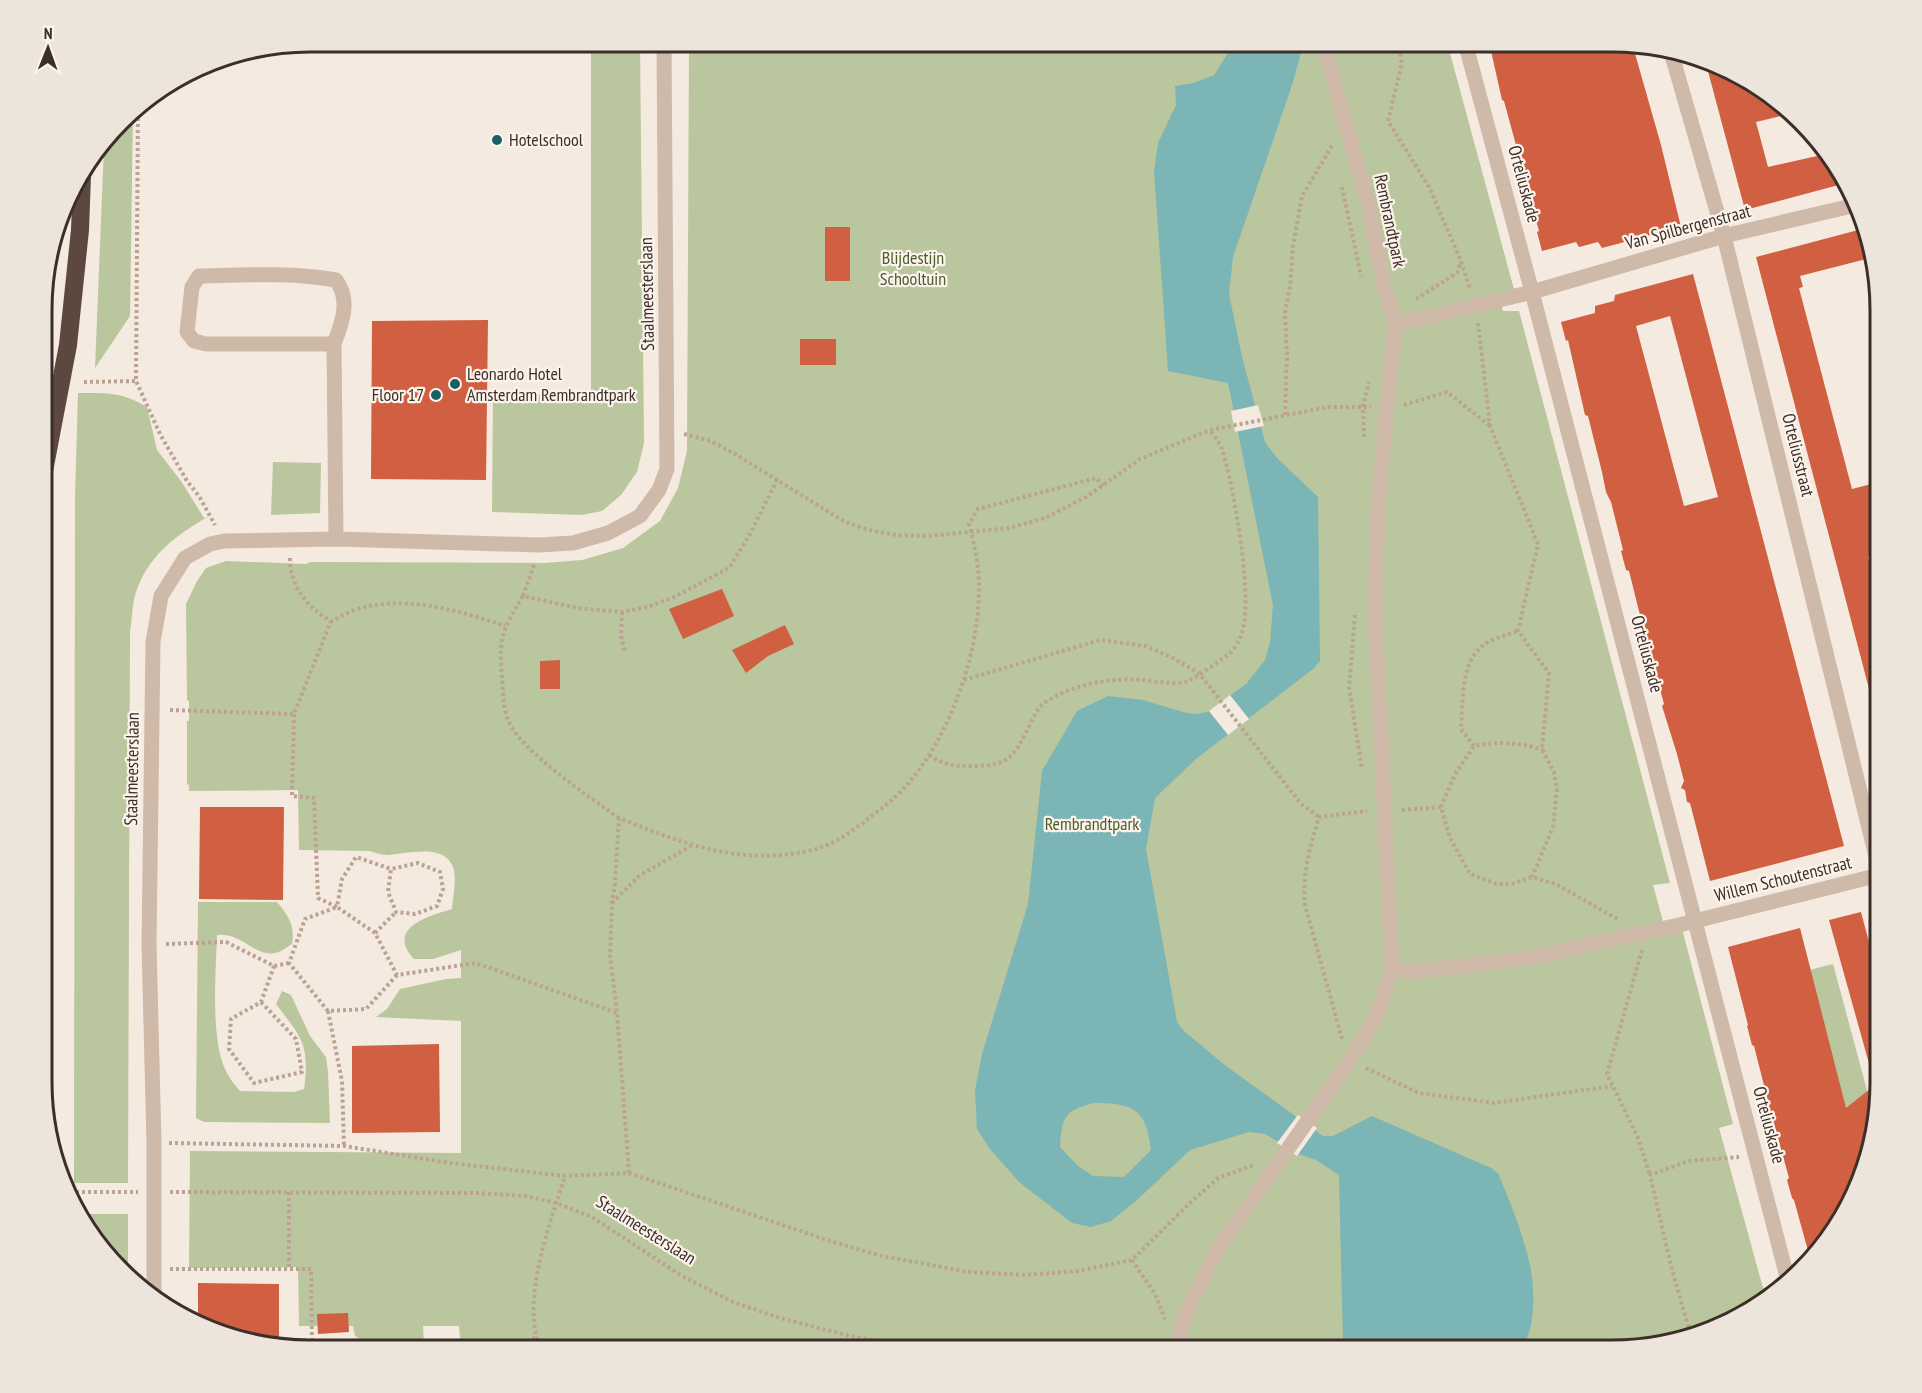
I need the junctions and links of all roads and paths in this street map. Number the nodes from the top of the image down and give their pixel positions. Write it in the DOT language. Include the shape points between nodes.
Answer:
graph roads {
  1 [pos="664,52"];
  2 [pos="1326,52"];
  3 [pos="1400,52"];
  4 [pos="1469,52"];
  5 [pos="1673,60"];
  6 [pos="138,118"];
  7 [pos="1336,153"];
  8 [pos="1340,176"];
  9 [pos="81,191"];
  10 [pos="1848,208"];
  11 [pos="1724,236"];
  12 [pos="1461,261"];
  13 [pos="1363,284"];
  14 [pos="1532,292"];
  15 [pos="1476,305"];
  16 [pos="1390,308"];
  17 [pos="1395,325"];
  18 [pos="334,344"];
  19 [pos="1371,376"];
  20 [pos="136,381"];
  21 [pos="84,382"];
  22 [pos="1388,410"];
  23 [pos="1285,415"];
  24 [pos="1490,426"];
  25 [pos="52,429"];
  26 [pos="1210,430"];
  27 [pos="668,435"];
  28 [pos="777,480"];
  29 [pos="1103,486"];
  30 [pos="971,532"];
  31 [pos="336,539"];
  32 [pos="290,540"];
  33 [pos="224,541"];
  34 [pos="538,545"];
  35 [pos="523,596"];
  36 [pos="622,612"];
  37 [pos="331,621"];
  38 [pos="505,626"];
  39 [pos="1518,631"];
  40 [pos="625,652"];
  41 [pos="1199,673"];
  42 [pos="963,680"];
  43 [pos="153,709"];
  44 [pos="294,714"];
  45 [pos="1474,746"];
  46 [pos="1543,750"];
  47 [pos="929,755"];
  48 [pos="1441,807"];
  49 [pos="1383,812"];
  50 [pos="1319,817"];
  51 [pos="619,818"];
  52 [pos="1870,828"];
  53 [pos="691,846"];
  54 [pos="390,869"];
  55 [pos="1870,877"];
  56 [pos="1532,878"];
  57 [pos="612,903"];
  58 [pos="337,907"];
  59 [pos="396,912"];
  60 [pos="1695,921"];
  61 [pos="375,933"];
  62 [pos="1641,933"];
  63 [pos="149,944"];
  64 [pos="289,963"];
  65 [pos="274,966"];
  66 [pos="1392,969"];
  67 [pos="397,975"];
  68 [pos="261,1002"];
  69 [pos="328,1011"];
  70 [pos="617,1013"];
  71 [pos="1350,1060"];
  72 [pos="1612,1086"];
  73 [pos="154,1143"];
  74 [pos="344,1146"];
  75 [pos="1757,1155"];
  76 [pos="1281,1159"];
  77 [pos="629,1173"];
  78 [pos="1650,1175"];
  79 [pos="565,1176"];
  80 [pos="77,1192"];
  81 [pos="154,1192"];
  82 [pos="289,1192"];
  83 [pos="556,1203"];
  84 [pos="1132,1260"];
  85 [pos="154,1269"];
  86 [pos="289,1269"];
  87 [pos="1786,1273"];
  88 [pos="154,1288"];
  89 [pos="1689,1329"];
  90 [pos="535,1337"];
  91 [pos="312,1340"];
  92 [pos="532,1340"];
  93 [pos="536,1340"];
  94 [pos="876,1340"];
  95 [pos="1173,1340"];
  96 [pos="1179,1340"];
  1 -- 27 [label="street, Staalmeesterslaan"];
  2 -- 16 [label="street, Rembrandtpark" via="1369,207"];
  3 -- 12 [label="path" via="1402,63 1388,121 1429,187"];
  4 -- 14 [label="street, Orteliuskade"];
  5 -- 11 [label="street, Orteliusstraat"];
  6 -- 20 [label="path"];
  7 -- 23 [label="path" via="1334,142 1302,196 1285,313"];
  8 -- 13 [label="path"];
  9 -- 25 [label="highway" via="68,345"];
  10 -- 11 [label="street, Van Spilbergenstraat"];
  11 -- 14 [label="street, Van Spilbergenstraat"];
  11 -- 52 [label="street, Orteliusstraat"];
  12 -- 15 [label="path"];
  12 -- 16 [label="path" via="1457,273 1421,297"];
  14 -- 15 [label="street, Van Spilbergenstraat"];
  14 -- 60 [label="street, Orteliuskade"];
  15 -- 17 [label="street, Van Spilbergenstraat"];
  15 -- 24 [label="path"];
  16 -- 17 [label="street, Rembrandtpark"];
  17 -- 22 [label="street, Rembrandtpark"];
  18 -- 18 [label="street" via="345,302 336,280 284,275 198,276 192,287 187,332 194,341"];
  18 -- 31 [label="street"];
  19 -- 23 [label="path" via="1364,406 1328,407"];
  20 -- 21 [label="path"];
  20 -- 33 [label="path" via="169,449"];
  22 -- 24 [label="path" via="1447,392"];
  22 -- 49 [label="street, Rembrandtpark" via="1378,502 1375,614"];
  23 -- 26 [label="path"];
  24 -- 39 [label="path" via="1538,544"];
  26 -- 29 [label="path" via="1140,459"];
  26 -- 41 [label="path" via="1221,446 1229,474 1243,555 1245,614 1242,636 1232,652"];
  27 -- 28 [label="path" via="686,434 711,441"];
  27 -- 34 [label="street, Staalmeesterslaan" via="667,470 659,490 640,516 573,543"];
  28 -- 30 [label="path" via="844,522 869,530 907,536"];
  28 -- 36 [label="path" via="729,568 674,597"];
  29 -- 30 [label="path" via="1046,518 1009,528"];
  29 -- 30 [label="path" via="1096,478 978,509 969,524"];
  30 -- 42 [label="path" via="979,598 975,636"];
  31 -- 32 [label="street, Staalmeesterslaan"];
  31 -- 34 [label="street, Staalmeesterslaan"];
  32 -- 33 [label="street, Staalmeesterslaan"];
  32 -- 37 [label="path" via="290,570 300,595 315,612"];
  33 -- 43 [label="street, Staalmeesterslaan" via="185,558 160,596 153,642"];
  34 -- 35 [label="path"];
  35 -- 36 [label="path" via="578,608"];
  35 -- 38 [label="path"];
  36 -- 40 [label="path"];
  37 -- 38 [label="path" via="360,608 382,604 421,605"];
  37 -- 44 [label="path"];
  38 -- 51 [label="path" via="500,649 508,721 519,737 551,766"];
  39 -- 45 [label="path" via="1479,648 1468,668 1461,729"];
  39 -- 46 [label="path" via="1549,673"];
  41 -- 42 [label="path" via="1146,646 1100,640"];
  41 -- 47 [label="path" via="1189,681 1177,683 1101,681 1061,693 1043,704 1016,753 1005,762 963,766 942,764"];
  41 -- 50 [label="path" via="1301,804"];
  42 -- 47 [label="path"];
  43 -- 44 [label="path"];
  43 -- 63 [label="street, Staalmeesterslaan"];
  44 -- 58 [label="path" via="292,796 314,798 318,898"];
  45 -- 46 [label="path" via="1496,741"];
  45 -- 48 [label="path" via="1455,774"];
  46 -- 56 [label="path" via="1557,789 1552,827"];
  47 -- 53 [label="path" via="890,801 851,833 832,843 809,851 769,856"];
  48 -- 49 [label="path"];
  48 -- 56 [label="path" via="1450,838 1470,874 1497,884"];
  49 -- 50 [label="path"];
  49 -- 66 [label="street, Rembrandtpark"];
  50 -- 71 [label="path" via="1303,885 1305,905"];
  51 -- 53 [label="path"];
  51 -- 57 [label="path"];
  53 -- 57 [label="path" via="639,876"];
  54 -- 58 [label="path" via="356,857 342,879"];
  54 -- 59 [label="path" via="388,892"];
  54 -- 59 [label="path" via="418,863 440,872 443,889 437,906 415,914"];
  55 -- 60 [label="street, Willem Schoutenstraat"];
  56 -- 62 [label="path" via="1556,884"];
  57 -- 70 [label="path" via="610,955"];
  58 -- 61 [label="path"];
  58 -- 64 [label="path" via="305,919"];
  59 -- 61 [label="path"];
  60 -- 62 [label="street, Willem Schoutenstraat"];
  60 -- 75 [label="street, Orteliuskade"];
  61 -- 67 [label="path"];
  62 -- 66 [label="street, Willem Schoutenstraat" via="1523,960 1413,972"];
  62 -- 72 [label="path" via="1642,948 1606,1074"];
  63 -- 65 [label="path" via="226,942"];
  63 -- 73 [label="street, Staalmeesterslaan"];
  64 -- 65 [label="path"];
  64 -- 69 [label="path"];
  65 -- 68 [label="path"];
  66 -- 71 [label="street" via="1378,1013"];
  67 -- 69 [label="path" via="366,1009"];
  67 -- 70 [label="path" via="476,963"];
  68 -- 68 [label="path" via="231,1019 229,1049 254,1083 302,1072 296,1040"];
  69 -- 74 [label="path" via="342,1081"];
  70 -- 77 [label="path"];
  71 -- 72 [label="path" via="1419,1093 1494,1103"];
  71 -- 76 [label="street"];
  72 -- 78 [label="path" via="1638,1138"];
  73 -- 74 [label="path"];
  73 -- 81 [label="street, Staalmeesterslaan"];
  74 -- 79 [label="path"];
  75 -- 78 [label="path" via="1689,1161"];
  75 -- 87 [label="street, Orteliuskade"];
  76 -- 84 [label="path" via="1218,1178"];
  76 -- 96 [label="street" via="1218,1249 1192,1299"];
  77 -- 79 [label="path"];
  77 -- 84 [label="path" via="830,1241 932,1266 1025,1275 1077,1271"];
  78 -- 89 [label="path"];
  79 -- 83 [label="path"];
  80 -- 81 [label="path"];
  81 -- 82 [label="path, Staalmeesterslaan"];
  81 -- 85 [label="street, Staalmeesterslaan"];
  82 -- 83 [label="path, Staalmeesterslaan" via="477,1192"];
  82 -- 86 [label="path"];
  83 -- 90 [label="path" via="533,1298"];
  83 -- 94 [label="path, Staalmeesterslaan" via="592,1217 682,1276 732,1302 780,1318"];
  84 -- 95 [label="path" via="1155,1294"];
  85 -- 86 [label="path"];
  85 -- 88 [label="street, Staalmeesterslaan"];
  86 -- 91 [label="path" via="311,1269"];
  90 -- 92 [label="path"];
  90 -- 93 [label="path"];
}
